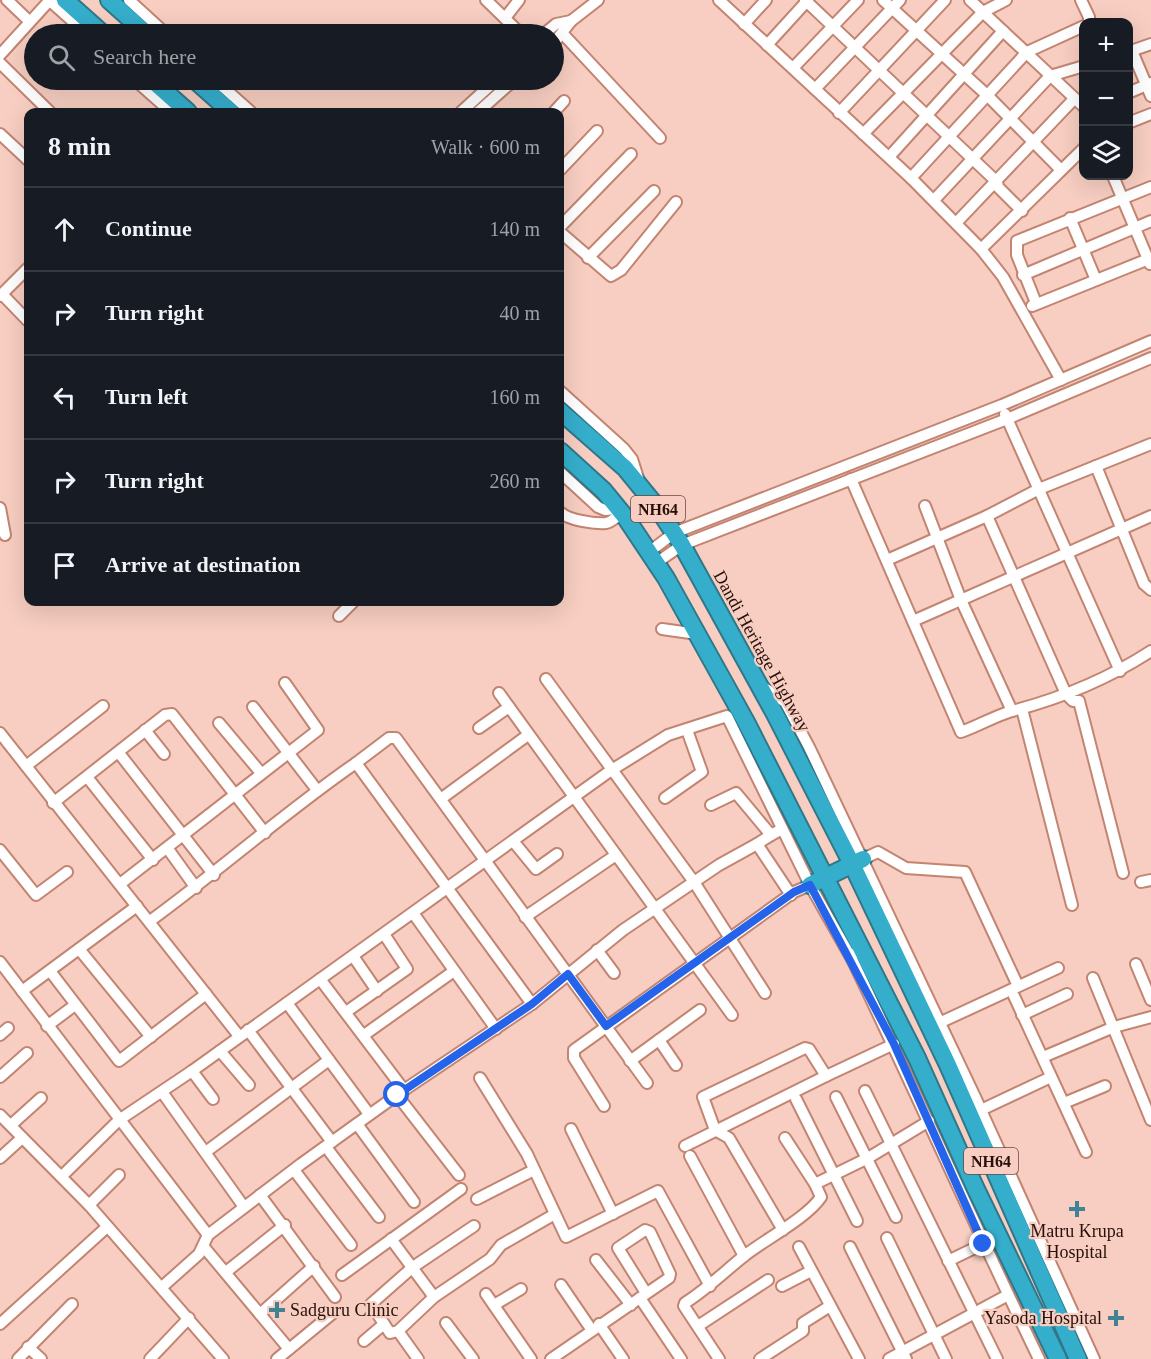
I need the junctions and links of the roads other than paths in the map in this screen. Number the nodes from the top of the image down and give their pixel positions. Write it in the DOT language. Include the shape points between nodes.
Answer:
graph roads {
  1 [pos="7,0"];
  2 [pos="49,0"];
  3 [pos="65,0"];
  4 [pos="109,0"];
  5 [pos="129,0"];
  6 [pos="486,0"];
  7 [pos="519,0"];
  8 [pos="598,0"];
  9 [pos="720,0"];
  10 [pos="766,0"];
  11 [pos="858,0"];
  12 [pos="883,0"];
  13 [pos="945,0"];
  14 [pos="970,0"];
  15 [pos="1006,0"];
  16 [pos="1081,0"];
  17 [pos="806,1"];
  18 [pos="897,4"];
  19 [pos="983,12"];
  20 [pos="505,18"];
  21 [pos="1089,18"];
  22 [pos="29,21"];
  23 [pos="571,21"];
  24 [pos="26,24"];
  25 [pos="76,24"];
  26 [pos="92,24"];
  27 [pos="136,24"];
  28 [pos="155,24"];
  29 [pos="511,24"];
  30 [pos="556,24"];
  31 [pos="744,24"];
  32 [pos="24,27"];
  33 [pos="832,27"];
  34 [pos="1079,28"];
  35 [pos="1003,31"];
  36 [pos="916,32"];
  37 [pos="564,34"];
  38 [pos="1151,44"];
  39 [pos="767,45"];
  40 [pos="854,48"];
  41 [pos="1133,50"];
  42 [pos="1027,52"];
  43 [pos="941,54"];
  44 [pos="0,55"];
  45 [pos="1133,57"];
  46 [pos="0,63"];
  47 [pos="1079,67"];
  48 [pos="793,68"];
  49 [pos="880,70"];
  50 [pos="965,76"];
  51 [pos="1050,76"];
  52 [pos="24,87"];
  53 [pos="1150,88"];
  54 [pos="815,89"];
  55 [pos="28,90"];
  56 [pos="146,90"];
  57 [pos="163,90"];
  58 [pos="206,90"];
  59 [pos="226,90"];
  60 [pos="485,90"];
  61 [pos="503,90"];
  62 [pos="904,92"];
  63 [pos="1133,92"];
  64 [pos="988,96"];
  65 [pos="1074,99"];
  66 [pos="564,101"];
  67 [pos="1079,103"];
  68 [pos="46,108"];
  69 [pos="166,108"];
  70 [pos="184,108"];
  71 [pos="226,108"];
  72 [pos="246,108"];
  73 [pos="465,108"];
  74 [pos="482,108"];
  75 [pos="558,108"];
  76 [pos="839,113"];
  77 [pos="1151,114"];
  78 [pos="928,115"];
  79 [pos="1012,119"];
  80 [pos="1133,121"];
  81 [pos="597,130"];
  82 [pos="0,134"];
  83 [pos="863,134"];
  84 [pos="950,137"];
  85 [pos="660,138"];
  86 [pos="1034,142"];
  87 [pos="1079,152"];
  88 [pos="631,154"];
  89 [pos="24,156"];
  90 [pos="889,157"];
  91 [pos="974,160"];
  92 [pos="564,166"];
  93 [pos="1060,170"];
  94 [pos="911,178"];
  95 [pos="1115,180"];
  96 [pos="997,182"];
  97 [pos="1151,186"];
  98 [pos="654,191"];
  99 [pos="1123,198"];
  100 [pos="934,200"];
  101 [pos="675,202"];
  102 [pos="1022,211"];
  103 [pos="1070,218"];
  104 [pos="1151,221"];
  105 [pos="564,223"];
  106 [pos="956,224"];
  107 [pos="1136,227"];
  108 [pos="564,236"];
  109 [pos="981,249"];
  110 [pos="1084,250"];
  111 [pos="588,258"];
  112 [pos="1150,260"];
  113 [pos="24,272"];
  114 [pos="1023,275"];
  115 [pos="1096,280"];
  116 [pos="1,295"];
  117 [pos="1036,303"];
  118 [pos="1023,310"];
  119 [pos="24,317"];
  120 [pos="1151,341"];
  121 [pos="1151,358"];
  122 [pos="1061,380"];
  123 [pos="564,395"];
  124 [pos="1002,405"];
  125 [pos="564,415"];
  126 [pos="1007,419"];
  127 [pos="1150,447"];
  128 [pos="564,455"];
  129 [pos="1096,466"];
  130 [pos="564,476"];
  131 [pos="851,479"];
  132 [pos="641,487"];
  133 [pos="1040,489"];
  134 [pos="925,506"];
  135 [pos="742,507"];
  136 [pos="0,508"];
  137 [pos="620,511"];
  138 [pos="564,515"];
  139 [pos="987,516"];
  140 [pos="1151,516"];
  141 [pos="747,520"];
  142 [pos="1121,529"];
  143 [pos="5,535"];
  144 [pos="939,538"];
  145 [pos="678,539"];
  146 [pos="1066,552"];
  147 [pos="652,558"];
  148 [pos="887,560"];
  149 [pos="1012,578"];
  150 [pos="1151,590"];
  151 [pos="961,600"];
  152 [pos="349,606"];
  153 [pos="339,616"];
  154 [pos="913,621"];
  155 [pos="662,630"];
  156 [pos="700,638"];
  157 [pos="1151,651"];
  158 [pos="1120,671"];
  159 [pos="546,679"];
  160 [pos="285,683"];
  161 [pos="499,693"];
  162 [pos="1066,694"];
  163 [pos="103,706"];
  164 [pos="253,707"];
  165 [pos="509,707"];
  166 [pos="1017,710"];
  167 [pos="219,723"];
  168 [pos="479,728"];
  169 [pos="145,730"];
  170 [pos="689,730"];
  171 [pos="528,735"];
  172 [pos="2,741"];
  173 [pos="288,752"];
  174 [pos="119,753"];
  175 [pos="164,754"];
  176 [pos="356,763"];
  177 [pos="26,766"];
  178 [pos="610,771"];
  179 [pos="261,773"];
  180 [pos="87,777"];
  181 [pos="317,790"];
  182 [pos="235,795"];
  183 [pos="575,797"];
  184 [pos="442,798"];
  185 [pos="665,798"];
  186 [pos="53,803"];
  187 [pos="711,805"];
  188 [pos="782,829"];
  189 [pos="265,833"];
  190 [pos="771,835"];
  191 [pos="183,836"];
  192 [pos="513,841"];
  193 [pos="757,844"];
  194 [pos="168,849"];
  195 [pos="0,850"];
  196 [pos="558,854"];
  197 [pos="616,855"];
  198 [pos="153,860"];
  199 [pos="486,860"];
  200 [pos="858,861"];
  201 [pos="67,872"];
  202 [pos="1124,873"];
  203 [pos="213,875"];
  204 [pos="826,877"];
  205 [pos="694,882"];
  206 [pos="120,884"];
  207 [pos="810,885"];
  208 [pos="448,887"];
  209 [pos="196,888"];
  210 [pos="791,895"];
  211 [pos="1072,905"];
  212 [pos="137,906"];
  213 [pos="653,909"];
  214 [pos="412,914"];
  215 [pos="890,916"];
  216 [pos="525,917"];
  217 [pos="150,921"];
  218 [pos="384,934"];
  219 [pos="855,937"];
  220 [pos="731,939"];
  221 [pos="888,940"];
  222 [pos="80,949"];
  223 [pos="597,950"];
  224 [pos="353,956"];
  225 [pos="852,959"];
  226 [pos="0,962"];
  227 [pos="1136,964"];
  228 [pos="693,965"];
  229 [pos="1058,968"];
  230 [pos="50,971"];
  231 [pos="454,971"];
  232 [pos="614,973"];
  233 [pos="568,974"];
  234 [pos="1093,978"];
  235 [pos="320,979"];
  236 [pos="22,991"];
  237 [pos="377,991"];
  238 [pos="1016,991"];
  239 [pos="765,993"];
  240 [pos="206,994"];
  241 [pos="1067,994"];
  242 [pos="1151,1000"];
  243 [pos="287,1003"];
  244 [pos="538,1003"];
  245 [pos="75,1005"];
  246 [pos="700,1010"];
  247 [pos="346,1012"];
  248 [pos="732,1015"];
  249 [pos="1022,1015"];
  250 [pos="1151,1017"];
  251 [pos="939,1023"];
  252 [pos="47,1026"];
  253 [pos="606,1026"];
  254 [pos="1114,1027"];
  255 [pos="496,1029"];
  256 [pos="244,1033"];
  257 [pos="364,1035"];
  258 [pos="151,1037"];
  259 [pos="659,1040"];
  260 [pos="894,1044"];
  261 [pos="220,1051"];
  262 [pos="27,1053"];
  263 [pos="1042,1057"];
  264 [pos="329,1060"];
  265 [pos="630,1061"];
  266 [pos="676,1065"];
  267 [pos="192,1071"];
  268 [pos="826,1076"];
  269 [pos="0,1077"];
  270 [pos="1050,1077"];
  271 [pos="480,1078"];
  272 [pos="647,1083"];
  273 [pos="249,1085"];
  274 [pos="292,1086"];
  275 [pos="1105,1086"];
  276 [pos="865,1091"];
  277 [pos="162,1092"];
  278 [pos="400,1092"];
  279 [pos="836,1097"];
  280 [pos="41,1098"];
  281 [pos="796,1099"];
  282 [pos="213,1100"];
  283 [pos="1064,1103"];
  284 [pos="604,1106"];
  285 [pos="981,1110"];
  286 [pos="369,1114"];
  287 [pos="0,1115"];
  288 [pos="119,1120"];
  289 [pos="1151,1120"];
  290 [pos="928,1121"];
  291 [pos="357,1124"];
  292 [pos="11,1125"];
  293 [pos="571,1129"];
  294 [pos="715,1130"];
  295 [pos="22,1138"];
  296 [pos="785,1138"];
  297 [pos="889,1143"];
  298 [pos="329,1144"];
  299 [pos="207,1151"];
  300 [pos="1086,1152"];
  301 [pos="0,1158"];
  302 [pos="868,1158"];
  303 [pos="294,1170"];
  304 [pos="534,1170"];
  305 [pos="834,1174"];
  306 [pos="119,1175"];
  307 [pos="459,1175"];
  308 [pos="62,1176"];
  309 [pos="815,1184"];
  310 [pos="461,1189"];
  311 [pos="261,1195"];
  312 [pos="477,1199"];
  313 [pos="414,1202"];
  314 [pos="89,1205"];
  315 [pos="244,1207"];
  316 [pos="555,1214"];
  317 [pos="613,1214"];
  318 [pos="379,1217"];
  319 [pos="896,1217"];
  320 [pos="857,1221"];
  321 [pos="285,1225"];
  322 [pos="474,1226"];
  323 [pos="106,1227"];
  324 [pos="783,1230"];
  325 [pos="208,1235"];
  326 [pos="887,1238"];
  327 [pos="391,1239"];
  328 [pos="983,1244"];
  329 [pos="351,1245"];
  330 [pos="203,1246"];
  331 [pos="799,1247"];
  332 [pos="850,1247"];
  333 [pos="744,1256"];
  334 [pos="596,1260"];
  335 [pos="948,1261"];
  336 [pos="314,1266"];
  337 [pos="413,1267"];
  338 [pos="811,1271"];
  339 [pos="226,1272"];
  340 [pos="342,1275"];
  341 [pos="768,1280"];
  342 [pos="561,1285"];
  343 [pos="710,1286"];
  344 [pos="782,1286"];
  345 [pos="162,1287"];
  346 [pos="521,1289"];
  347 [pos="486,1294"];
  348 [pos="643,1295"];
  349 [pos="1008,1295"];
  350 [pos="335,1297"];
  351 [pos="434,1297"];
  352 [pos="72,1305"];
  353 [pos="495,1305"];
  354 [pos="631,1305"];
  355 [pos="830,1306"];
  356 [pos="333,1313"];
  357 [pos="260,1314"];
  358 [pos="974,1314"];
  359 [pos="189,1318"];
  360 [pos="446,1323"];
  361 [pos="0,1324"];
  362 [pos="384,1324"];
  363 [pos="698,1326"];
  364 [pos="595,1327"];
  365 [pos="398,1331"];
  366 [pos="935,1335"];
  367 [pos="364,1341"];
  368 [pos="28,1347"];
  369 [pos="290,1349"];
  370 [pos="904,1355"];
  371 [pos="559,1357"];
  372 [pos="18,1359"];
  373 [pos="41,1359"];
  374 [pos="150,1359"];
  375 [pos="223,1359"];
  376 [pos="277,1359"];
  377 [pos="418,1359"];
  378 [pos="472,1359"];
  379 [pos="531,1359"];
  380 [pos="623,1359"];
  381 [pos="681,1359"];
  382 [pos="719,1359"];
  383 [pos="760,1359"];
  384 [pos="859,1359"];
  385 [pos="889,1359"];
  386 [pos="946,1359"];
  387 [pos="997,1359"];
  388 [pos="1039,1359"];
  389 [pos="1058,1359"];
  390 [pos="1078,1359"];
  391 [pos="1094,1359"];
  1 -- 22 [label="street"];
  2 -- 22 [label="street"];
  2 -- 25 [label="street"];
  3 -- 26 [label="highway"];
  4 -- 27 [label="highway"];
  5 -- 28 [label="street"];
  6 -- 20 [label="street"];
  7 -- 20 [label="street"];
  8 -- 23 [label="street"];
  9 -- 31 [label="street"];
  10 -- 31 [label="street"];
  11 -- 33 [label="street"];
  12 -- 18 [label="street"];
  13 -- 36 [label="street"];
  14 -- 19 [label="street"];
  15 -- 19 [label="street"];
  16 -- 21 [label="street"];
  17 -- 33 [label="street"];
  17 -- 39 [label="street"];
  18 -- 36 [label="street"];
  18 -- 40 [label="street"];
  19 -- 35 [label="street"];
  19 -- 43 [label="street"];
  20 -- 29 [label="street"];
  22 -- 24 [label="street"];
  23 -- 30 [label="street"];
  23 -- 37 [label="street"];
  31 -- 39 [label="street"];
  32 -- 44 [label="street"];
  33 -- 40 [label="street"];
  33 -- 48 [label="street"];
  34 -- 42 [label="street"];
  35 -- 42 [label="street"];
  35 -- 50 [label="street"];
  36 -- 43 [label="street"];
  36 -- 49 [label="street"];
  37 -- 85 [label="street"];
  38 -- 41 [label="street"];
  39 -- 48 [label="street"];
  40 -- 49 [label="street"];
  40 -- 54 [label="street"];
  42 -- 51 [label="street"];
  42 -- 64 [label="street"];
  43 -- 50 [label="street"];
  43 -- 62 [label="street"];
  45 -- 53 [label="street"];
  46 -- 52 [label="street"];
  47 -- 51 [label="street"];
  48 -- 54 [label="street"];
  49 -- 62 [label="street"];
  49 -- 76 [label="street"];
  50 -- 64 [label="street"];
  50 -- 78 [label="street"];
  51 -- 65 [label="street"];
  51 -- 79 [label="street"];
  53 -- 63 [label="street"];
  54 -- 76 [label="street"];
  55 -- 68 [label="street"];
  56 -- 69 [label="street"];
  57 -- 70 [label="highway"];
  58 -- 71 [label="highway"];
  59 -- 72 [label="street"];
  60 -- 73 [label="street"];
  61 -- 74 [label="street"];
  62 -- 78 [label="street"];
  62 -- 83 [label="street"];
  64 -- 79 [label="street"];
  64 -- 84 [label="street"];
  65 -- 67 [label="street"];
  65 -- 86 [label="street"];
  66 -- 75 [label="street"];
  76 -- 83 [label="street"];
  77 -- 80 [label="street"];
  78 -- 84 [label="street"];
  78 -- 90 [label="street"];
  79 -- 86 [label="street"];
  79 -- 91 [label="street"];
  81 -- 92 [label="street"];
  82 -- 89 [label="street"];
  83 -- 90 [label="street"];
  84 -- 91 [label="street"];
  84 -- 94 [label="street"];
  86 -- 93 [label="street"];
  86 -- 96 [label="street"];
  87 -- 93 [label="street"];
  88 -- 105 [label="street"];
  90 -- 94 [label="street"];
  91 -- 96 [label="street"];
  91 -- 100 [label="street"];
  93 -- 102 [label="street"];
  94 -- 100 [label="street"];
  95 -- 99 [label="street"];
  96 -- 102 [label="street"];
  96 -- 106 [label="street"];
  97 -- 99 [label="street"];
  98 -- 111 [label="street"];
  99 -- 103 [label="street"];
  99 -- 107 [label="street"];
  100 -- 106 [label="street"];
  101 -- 111 [label="street" via="615,275 608,275"];
  102 -- 109 [label="street"];
  103 -- 110 [label="street"];
  103 -- 114 [label="street" via="1017,241 1015,249"];
  104 -- 107 [label="street"];
  106 -- 109 [label="street"];
  107 -- 110 [label="street"];
  107 -- 112 [label="street"];
  108 -- 111 [label="street"];
  109 -- 118 [label="street"];
  110 -- 114 [label="street"];
  110 -- 115 [label="street"];
  112 -- 115 [label="street"];
  113 -- 116 [label="street"];
  114 -- 117 [label="street"];
  115 -- 117 [label="street"];
  116 -- 119 [label="street"];
  117 -- 118 [label="street"];
  118 -- 122 [label="street"];
  120 -- 122 [label="street"];
  121 -- 126 [label="street"];
  122 -- 124 [label="street"];
  123 -- 132 [label="street" via="624,449 632,459"];
  124 -- 126 [label="street"];
  124 -- 135 [label="street"];
  125 -- 132 [label="highway, Dandi Heritage Highway / NH64"];
  126 -- 131 [label="street"];
  126 -- 133 [label="street"];
  127 -- 129 [label="street"];
  128 -- 137 [label="highway, NH64"];
  129 -- 133 [label="street"];
  129 -- 142 [label="street"];
  130 -- 137 [label="street" via="598,507"];
  131 -- 141 [label="street"];
  131 -- 148 [label="street"];
  132 -- 145 [label="highway, Dandi Heritage Highway / NH64"];
  133 -- 139 [label="street"];
  133 -- 146 [label="street"];
  134 -- 144 [label="street"];
  135 -- 141 [label="street"];
  135 -- 145 [label="street"];
  136 -- 143 [label="street"];
  137 -- 138 [label="street" via="603,523"];
  137 -- 147 [label="highway, NH64"];
  139 -- 144 [label="street"];
  139 -- 149 [label="street"];
  140 -- 142 [label="street"];
  141 -- 145 [label="street"];
  142 -- 146 [label="street"];
  142 -- 150 [label="street" via="1144,584"];
  144 -- 148 [label="street"];
  144 -- 151 [label="street"];
  145 -- 147 [label="street"];
  145 -- 200 [label="highway, Dandi Heritage Highway / NH64"];
  146 -- 149 [label="street"];
  146 -- 158 [label="street"];
  147 -- 156 [label="highway, NH64"];
  148 -- 154 [label="street"];
  149 -- 151 [label="street"];
  149 -- 162 [label="street"];
  151 -- 154 [label="street"];
  151 -- 166 [label="street"];
  152 -- 153 [label="street"];
  154 -- 166 [label="street" via="961,732"];
  155 -- 156 [label="street"];
  156 -- 204 [label="highway, NH64"];
  157 -- 158 [label="street"];
  158 -- 162 [label="street"];
  159 -- 178 [label="street"];
  160 -- 173 [label="street" via="318,730"];
  161 -- 165 [label="street"];
  162 -- 166 [label="street"];
  162 -- 202 [label="street" via="1079,701"];
  163 -- 177 [label="street"];
  164 -- 173 [label="street"];
  165 -- 168 [label="street"];
  165 -- 171 [label="street"];
  166 -- 211 [label="street"];
  167 -- 179 [label="street"];
  169 -- 174 [label="street"];
  169 -- 175 [label="street"];
  169 -- 182 [label="street" via="172,714"];
  170 -- 178 [label="street" via="668,735"];
  170 -- 185 [label="street" via="702,772"];
  170 -- 188 [label="street" via="730,718"];
  171 -- 183 [label="street"];
  171 -- 184 [label="street"];
  172 -- 177 [label="street"];
  173 -- 179 [label="street"];
  173 -- 181 [label="street"];
  174 -- 180 [label="street"];
  174 -- 191 [label="street"];
  176 -- 181 [label="street"];
  176 -- 184 [label="street" via="393,737"];
  176 -- 208 [label="street"];
  177 -- 186 [label="street"];
  178 -- 183 [label="street"];
  178 -- 205 [label="street"];
  179 -- 182 [label="street"];
  180 -- 186 [label="street"];
  180 -- 198 [label="street"];
  181 -- 189 [label="street"];
  182 -- 189 [label="street"];
  182 -- 191 [label="street"];
  183 -- 192 [label="street"];
  183 -- 197 [label="street"];
  184 -- 199 [label="street"];
  186 -- 206 [label="street"];
  187 -- 190 [label="street" via="736,793"];
  188 -- 190 [label="street"];
  188 -- 207 [label="street"];
  189 -- 203 [label="street"];
  190 -- 193 [label="street"];
  191 -- 194 [label="street"];
  191 -- 203 [label="street"];
  192 -- 196 [label="street" via="536,869"];
  192 -- 199 [label="street"];
  193 -- 205 [label="street"];
  193 -- 210 [label="street"];
  194 -- 198 [label="street"];
  194 -- 209 [label="street"];
  195 -- 201 [label="street" via="36,895"];
  197 -- 213 [label="street"];
  197 -- 216 [label="street"];
  198 -- 206 [label="street"];
  199 -- 208 [label="street"];
  199 -- 216 [label="street"];
  200 -- 204 [label="highway"];
  200 -- 215 [label="street"];
  200 -- 221 [label="highway, Dandi Heritage Highway / NH64"];
  200 -- 238 [label="street" via="881,853 906,868 965,872"];
  203 -- 209 [label="street"];
  204 -- 207 [label="highway"];
  204 -- 219 [label="highway, NH64"];
  205 -- 213 [label="street"];
  205 -- 220 [label="street"];
  206 -- 212 [label="street"];
  207 -- 210 [label="street"];
  207 -- 225 [label="street"];
  208 -- 214 [label="street"];
  208 -- 244 [label="street"];
  209 -- 217 [label="street"];
  210 -- 220 [label="street"];
  212 -- 217 [label="street"];
  212 -- 222 [label="street"];
  213 -- 223 [label="street"];
  213 -- 228 [label="street"];
  214 -- 218 [label="street"];
  214 -- 231 [label="street"];
  215 -- 221 [label="highway"];
  215 -- 251 [label="street"];
  216 -- 233 [label="street"];
  217 -- 240 [label="street"];
  218 -- 224 [label="street"];
  218 -- 237 [label="street" via="407,969"];
  219 -- 225 [label="street"];
  219 -- 389 [label="highway, NH64"];
  220 -- 228 [label="street"];
  220 -- 239 [label="street"];
  221 -- 390 [label="highway, NH64" via="948,1065"];
  222 -- 230 [label="street"];
  222 -- 258 [label="street"];
  223 -- 232 [label="street"];
  223 -- 233 [label="street"];
  224 -- 235 [label="street"];
  224 -- 237 [label="street"];
  225 -- 260 [label="street"];
  226 -- 236 [label="street"];
  227 -- 242 [label="street"];
  228 -- 248 [label="street"];
  228 -- 253 [label="street"];
  229 -- 238 [label="street"];
  230 -- 236 [label="street"];
  230 -- 245 [label="street"];
  231 -- 255 [label="street"];
  231 -- 257 [label="street"];
  233 -- 244 [label="street"];
  233 -- 253 [label="street"];
  234 -- 254 [label="street"];
  235 -- 243 [label="street"];
  235 -- 247 [label="street"];
  236 -- 252 [label="street"];
  237 -- 247 [label="street"];
  238 -- 249 [label="street"];
  238 -- 251 [label="street"];
  240 -- 256 [label="street"];
  240 -- 258 [label="street"];
  241 -- 249 [label="street"];
  243 -- 256 [label="street"];
  243 -- 264 [label="street"];
  244 -- 255 [label="street"];
  245 -- 252 [label="street"];
  245 -- 258 [label="street" via="118,1061"];
  246 -- 259 [label="street"];
  247 -- 257 [label="street"];
  249 -- 263 [label="street"];
  250 -- 254 [label="street"];
  251 -- 285 [label="street"];
  252 -- 288 [label="street"];
  253 -- 265 [label="street"];
  253 -- 284 [label="street" via="573,1054"];
  254 -- 263 [label="street"];
  254 -- 289 [label="street"];
  255 -- 278 [label="street"];
  256 -- 261 [label="street"];
  256 -- 274 [label="street"];
  257 -- 278 [label="street"];
  259 -- 265 [label="street"];
  259 -- 266 [label="street"];
  260 -- 268 [label="street"];
  260 -- 290 [label="street"];
  261 -- 267 [label="street"];
  261 -- 273 [label="street"];
  262 -- 269 [label="street"];
  263 -- 270 [label="street"];
  264 -- 274 [label="street"];
  264 -- 286 [label="street"];
  265 -- 272 [label="street"];
  267 -- 277 [label="street"];
  267 -- 282 [label="street"];
  268 -- 294 [label="street"];
  268 -- 294 [label="street" via="805,1048 707,1093 703,1102"];
  270 -- 283 [label="street"];
  270 -- 285 [label="street"];
  271 -- 304 [label="street"];
  274 -- 298 [label="street"];
  274 -- 299 [label="street"];
  275 -- 283 [label="street"];
  276 -- 297 [label="street"];
  277 -- 288 [label="street"];
  277 -- 299 [label="street"];
  278 -- 286 [label="street"];
  278 -- 307 [label="street"];
  279 -- 302 [label="street"];
  280 -- 292 [label="street"];
  281 -- 305 [label="street"];
  283 -- 300 [label="street"];
  285 -- 391 [label="street"];
  286 -- 291 [label="street"];
  287 -- 292 [label="street"];
  288 -- 308 [label="street"];
  288 -- 325 [label="street"];
  290 -- 297 [label="street"];
  290 -- 328 [label="street"];
  291 -- 298 [label="street"];
  291 -- 313 [label="street"];
  292 -- 295 [label="street"];
  293 -- 317 [label="street"];
  294 -- 324 [label="street" via="729,1138"];
  294 -- 333 [label="street" via="688,1151"];
  295 -- 301 [label="street"];
  295 -- 308 [label="street"];
  296 -- 309 [label="street"];
  297 -- 302 [label="street"];
  297 -- 335 [label="street"];
  298 -- 303 [label="street"];
  298 -- 318 [label="street"];
  299 -- 315 [label="street"];
  302 -- 305 [label="street"];
  302 -- 319 [label="street"];
  303 -- 311 [label="street"];
  303 -- 329 [label="street"];
  304 -- 312 [label="street"];
  304 -- 316 [label="street"];
  305 -- 309 [label="street"];
  305 -- 320 [label="street"];
  306 -- 314 [label="street"];
  308 -- 314 [label="street"];
  309 -- 324 [label="street" via="820,1199"];
  310 -- 327 [label="street"];
  311 -- 315 [label="street"];
  311 -- 321 [label="street"];
  314 -- 323 [label="street"];
  315 -- 325 [label="street"];
  316 -- 317 [label="street" via="568,1238"];
  316 -- 351 [label="street" via="501,1245 490,1259"];
  317 -- 343 [label="street" via="658,1191"];
  321 -- 336 [label="street"];
  321 -- 339 [label="street"];
  322 -- 337 [label="street"];
  323 -- 345 [label="street"];
  323 -- 361 [label="street"];
  324 -- 333 [label="street"];
  325 -- 330 [label="street"];
  326 -- 366 [label="street"];
  327 -- 337 [label="street"];
  327 -- 340 [label="street"];
  328 -- 335 [label="street"];
  328 -- 349 [label="street"];
  330 -- 339 [label="street"];
  330 -- 345 [label="street"];
  331 -- 338 [label="street"];
  332 -- 370 [label="street"];
  333 -- 343 [label="street"];
  334 -- 354 [label="street"];
  335 -- 358 [label="street"];
  336 -- 350 [label="street"];
  336 -- 357 [label="street"];
  337 -- 351 [label="street"];
  337 -- 362 [label="street" via="371,1304"];
  338 -- 344 [label="street"];
  338 -- 355 [label="street"];
  339 -- 357 [label="street"];
  341 -- 363 [label="street"];
  342 -- 364 [label="street"];
  343 -- 363 [label="street" via="684,1304"];
  345 -- 359 [label="street"];
  346 -- 353 [label="street"];
  347 -- 353 [label="street"];
  348 -- 348 [label="street" via="618,1248 645,1230 650,1232 670,1274"];
  348 -- 354 [label="street"];
  348 -- 381 [label="street"];
  349 -- 358 [label="street"];
  349 -- 388 [label="street"];
  351 -- 365 [label="street"];
  352 -- 368 [label="street"];
  353 -- 379 [label="street"];
  354 -- 364 [label="street"];
  355 -- 383 [label="street" via="808,1318 803,1331"];
  355 -- 384 [label="street"];
  356 -- 369 [label="street"];
  357 -- 369 [label="street"];
  358 -- 366 [label="street"];
  358 -- 387 [label="street"];
  359 -- 374 [label="street"];
  359 -- 375 [label="street"];
  360 -- 378 [label="street"];
  362 -- 365 [label="street" via="392,1335"];
  362 -- 367 [label="street"];
  363 -- 382 [label="street"];
  364 -- 371 [label="street"];
  364 -- 380 [label="street"];
  365 -- 377 [label="street"];
  366 -- 370 [label="street"];
  366 -- 386 [label="street"];
  368 -- 372 [label="street"];
  368 -- 373 [label="street"];
  369 -- 376 [label="street"];
  370 -- 385 [label="street"];
}
